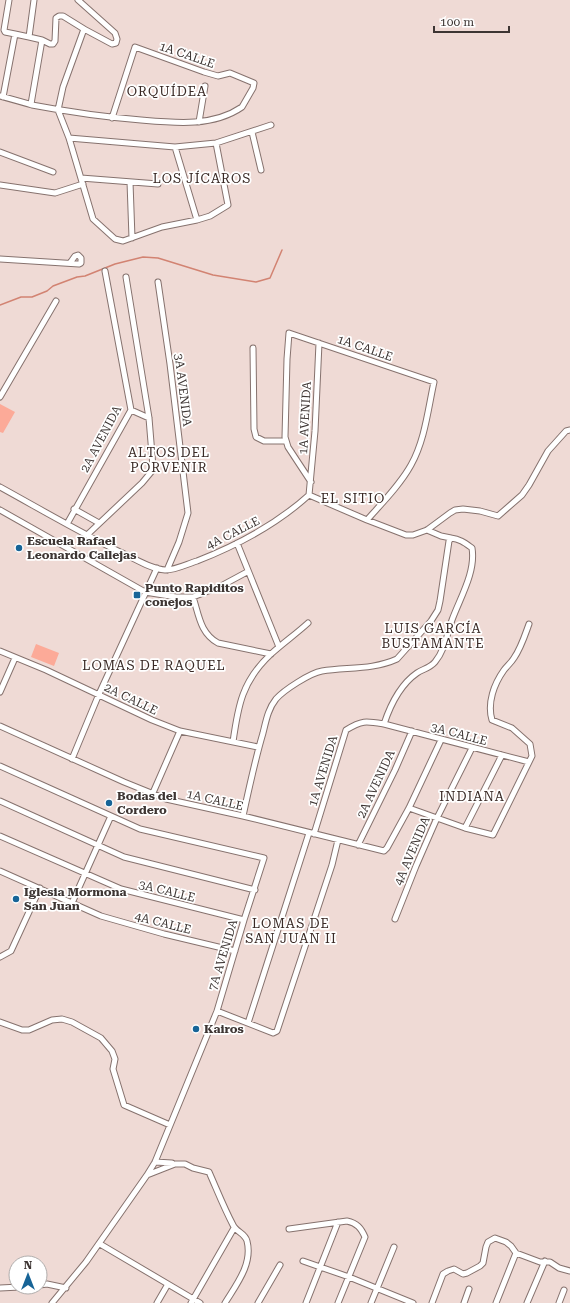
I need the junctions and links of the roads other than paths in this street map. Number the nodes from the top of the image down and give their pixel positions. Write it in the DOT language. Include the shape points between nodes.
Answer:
graph roads {
  1 [pos="9,0"];
  2 [pos="34,0"];
  3 [pos="78,0"];
  4 [pos="84,29"];
  5 [pos="14,34"];
  6 [pos="29,37"];
  7 [pos="42,40"];
  8 [pos="205,86"];
  9 [pos="2,96"];
  10 [pos="31,104"];
  11 [pos="58,110"];
  12 [pos="112,118"];
  13 [pos="199,122"];
  14 [pos="271,125"];
  15 [pos="252,132"];
  16 [pos="70,138"];
  17 [pos="216,143"];
  18 [pos="176,146"];
  19 [pos="0,152"];
  20 [pos="261,170"];
  21 [pos="53,172"];
  22 [pos="81,178"];
  23 [pos="130,182"];
  24 [pos="83,184"];
  25 [pos="158,184"];
  26 [pos="0,186"];
  27 [pos="197,220"];
  28 [pos="132,238"];
  29 [pos="0,259"];
  30 [pos="70,264"];
  31 [pos="105,271"];
  32 [pos="126,277"];
  33 [pos="158,282"];
  34 [pos="56,301"];
  35 [pos="319,343"];
  36 [pos="253,348"];
  37 [pos="0,397"];
  38 [pos="131,410"];
  39 [pos="150,418"];
  40 [pos="570,430"];
  41 [pos="286,441"];
  42 [pos="311,482"];
  43 [pos="0,487"];
  44 [pos="309,495"];
  45 [pos="74,509"];
  46 [pos="0,510"];
  47 [pos="367,520"];
  48 [pos="99,523"];
  49 [pos="67,524"];
  50 [pos="428,530"];
  51 [pos="87,535"];
  52 [pos="451,538"];
  53 [pos="237,543"];
  54 [pos="157,568"];
  55 [pos="167,570"];
  56 [pos="247,572"];
  57 [pos="145,592"];
  58 [pos="193,597"];
  59 [pos="308,623"];
  60 [pos="529,624"];
  61 [pos="279,647"];
  62 [pos="0,651"];
  63 [pos="271,654"];
  64 [pos="15,658"];
  65 [pos="0,692"];
  66 [pos="99,694"];
  67 [pos="384,724"];
  68 [pos="0,726"];
  69 [pos="412,731"];
  70 [pos="180,732"];
  71 [pos="442,740"];
  72 [pos="233,742"];
  73 [pos="258,747"];
  74 [pos="472,748"];
  75 [pos="502,755"];
  76 [pos="72,758"];
  77 [pos="530,762"];
  78 [pos="0,766"];
  79 [pos="152,795"];
  80 [pos="0,801"];
  81 [pos="409,808"];
  82 [pos="111,816"];
  83 [pos="243,816"];
  84 [pos="437,818"];
  85 [pos="465,828"];
  86 [pos="311,834"];
  87 [pos="0,836"];
  88 [pos="338,840"];
  89 [pos="358,845"];
  90 [pos="98,846"];
  91 [pos="0,870"];
  92 [pos="86,874"];
  93 [pos="40,888"];
  94 [pos="255,890"];
  95 [pos="72,903"];
  96 [pos="395,919"];
  97 [pos="244,920"];
  98 [pos="235,950"];
  99 [pos="0,957"];
  100 [pos="217,1011"];
  101 [pos="0,1022"];
  102 [pos="248,1022"];
  103 [pos="170,1125"];
  104 [pos="155,1162"];
  105 [pos="175,1164"];
  106 [pos="147,1175"];
  107 [pos="338,1222"];
  108 [pos="234,1228"];
  109 [pos="289,1229"];
  110 [pos="100,1244"];
  111 [pos="394,1247"];
  112 [pos="516,1253"];
  113 [pos="303,1261"];
  114 [pos="544,1261"];
  115 [pos="280,1265"];
  116 [pos="320,1267"];
  117 [pos="570,1271"];
  118 [pos="349,1277"];
  119 [pos="48,1284"];
  120 [pos="168,1284"];
  121 [pos="66,1288"];
  122 [pos="377,1288"];
  123 [pos="469,1289"];
  124 [pos="564,1290"];
  125 [pos="192,1301"];
  126 [pos="402,1301"];
  127 [pos="52,1303"];
  128 [pos="157,1303"];
  129 [pos="200,1303"];
  130 [pos="225,1303"];
  131 [pos="258,1303"];
  132 [pos="306,1303"];
  133 [pos="338,1303"];
  134 [pos="371,1303"];
  135 [pos="413,1303"];
  136 [pos="432,1303"];
  137 [pos="464,1303"];
  138 [pos="496,1303"];
  139 [pos="527,1303"];
  140 [pos="559,1303"];
  1 -- 5 [label="street" via="4,30"];
  2 -- 6 [label="street"];
  3 -- 4 [label="street" via="114,33 116,43 112,44"];
  4 -- 7 [label="street" via="59,16 56,18 53,44"];
  4 -- 11 [label="street" via="63,87"];
  5 -- 6 [label="street"];
  5 -- 9 [label="street"];
  6 -- 7 [label="street"];
  7 -- 10 [label="street"];
  8 -- 13 [label="street"];
  9 -- 10 [label="street"];
  10 -- 11 [label="street"];
  11 -- 12 [label="street"];
  11 -- 16 [label="street"];
  12 -- 13 [label="street" via="172,123"];
  12 -- 13 [label="street, 1A CALLE" via="135,47 215,75 230,73 252,82 254,85 240,109"];
  14 -- 15 [label="street"];
  15 -- 17 [label="street"];
  15 -- 20 [label="street"];
  16 -- 18 [label="street"];
  16 -- 22 [label="street"];
  17 -- 18 [label="street"];
  17 -- 27 [label="street" via="228,205 210,216"];
  18 -- 27 [label="street"];
  19 -- 21 [label="street"];
  22 -- 23 [label="street"];
  22 -- 24 [label="street"];
  23 -- 25 [label="street"];
  23 -- 28 [label="street"];
  24 -- 26 [label="street" via="55,192"];
  24 -- 28 [label="street" via="93,219 115,239 122,241"];
  27 -- 28 [label="street" via="162,227"];
  29 -- 30 [label="street"];
  31 -- 38 [label="street, 2A AVENIDA"];
  32 -- 39 [label="street"];
  33 -- 55 [label="street, 3A AVENIDA" via="188,513"];
  34 -- 37 [label="street"];
  35 -- 41 [label="street, 1A CALLE" via="289,333"];
  35 -- 42 [label="street, 1A AVENIDA"];
  35 -- 47 [label="street, 1A CALLE" via="434,382 420,445 411,465"];
  36 -- 41 [label="street" via="256,436 264,442"];
  38 -- 39 [label="street"];
  38 -- 45 [label="street, 2A AVENIDA"];
  39 -- 48 [label="street" via="152,471"];
  40 -- 50 [label="street" via="566,431 548,451 522,495 498,516 480,511 455,510"];
  41 -- 42 [label="street"];
  42 -- 44 [label="street, 1A AVENIDA"];
  43 -- 49 [label="street"];
  44 -- 47 [label="street"];
  44 -- 53 [label="street, 4A CALLE" via="283,517"];
  45 -- 48 [label="street"];
  45 -- 49 [label="street, 2A AVENIDA"];
  46 -- 57 [label="street"];
  47 -- 50 [label="street" via="406,535"];
  48 -- 51 [label="street"];
  49 -- 51 [label="street"];
  50 -- 52 [label="street"];
  51 -- 54 [label="street, 4A CALLE"];
  52 -- 67 [label="street" via="460,539 472,548 468,580 440,655 430,667 411,678 393,702"];
  52 -- 73 [label="street" via="438,610 432,621 406,650 390,662 361,668 321,671 305,678 277,699 266,718"];
  53 -- 55 [label="street, 4A CALLE" via="218,553"];
  53 -- 56 [label="street"];
  54 -- 55 [label="street, 4A CALLE"];
  54 -- 57 [label="street"];
  56 -- 58 [label="street"];
  56 -- 61 [label="street"];
  57 -- 58 [label="street"];
  57 -- 66 [label="street"];
  58 -- 63 [label="street" via="205,632 212,639 218,643"];
  59 -- 61 [label="street"];
  60 -- 77 [label="street" via="514,658 496,683 490,707 493,722 512,728 530,744"];
  61 -- 63 [label="street"];
  62 -- 64 [label="street, 2A CALLE"];
  63 -- 72 [label="street" via="258,667 248,683 237,713"];
  64 -- 65 [label="street"];
  64 -- 66 [label="street, 2A CALLE"];
  66 -- 70 [label="street, 2A CALLE"];
  66 -- 76 [label="street"];
  67 -- 69 [label="street, 3A CALLE"];
  67 -- 86 [label="street, 1A AVENIDA" via="367,721 346,730"];
  68 -- 76 [label="street, 1A CALLE"];
  69 -- 71 [label="street, 3A CALLE"];
  69 -- 89 [label="street, 2A AVENIDA"];
  70 -- 72 [label="street, 2A CALLE"];
  70 -- 79 [label="street"];
  71 -- 74 [label="street, 3A CALLE"];
  71 -- 81 [label="street"];
  72 -- 73 [label="street, 2A CALLE"];
  73 -- 83 [label="street"];
  74 -- 75 [label="street, 3A CALLE"];
  74 -- 84 [label="street, 4A AVENIDA"];
  75 -- 77 [label="street, 3A CALLE"];
  75 -- 85 [label="street"];
  76 -- 79 [label="street, 1A CALLE"];
  77 -- 85 [label="street" via="493,835"];
  78 -- 82 [label="street"];
  79 -- 83 [label="street, 1A CALLE"];
  80 -- 90 [label="street"];
  81 -- 84 [label="street"];
  81 -- 89 [label="street, 1A CALLE" via="384,851"];
  82 -- 90 [label="street"];
  82 -- 94 [label="street, 7A AVENIDA" via="140,829 264,858"];
  83 -- 86 [label="street, 1A CALLE"];
  84 -- 85 [label="street"];
  84 -- 96 [label="street, 4A AVENIDA"];
  86 -- 88 [label="street, 1A CALLE"];
  86 -- 102 [label="street, 1A AVENIDA"];
  87 -- 92 [label="street, 3A CALLE"];
  88 -- 89 [label="street, 1A CALLE"];
  88 -- 102 [label="street" via="277,1031 273,1033"];
  90 -- 92 [label="street"];
  90 -- 94 [label="street" via="124,857"];
  91 -- 93 [label="street, 4A CALLE"];
  92 -- 95 [label="street"];
  92 -- 97 [label="street, 3A CALLE" via="121,889"];
  93 -- 95 [label="street, 4A CALLE"];
  93 -- 99 [label="street" via="12,951"];
  94 -- 97 [label="street, 7A AVENIDA"];
  95 -- 98 [label="street, 4A CALLE" via="132,926"];
  97 -- 98 [label="street, 7A AVENIDA"];
  98 -- 100 [label="street, 7A AVENIDA"];
  100 -- 102 [label="street"];
  100 -- 103 [label="street, 7A AVENIDA"];
  101 -- 103 [label="street" via="29,1030 52,1020 62,1019 101,1038 116,1058 113,1069 124,1105"];
  103 -- 104 [label="street, 7A AVENIDA"];
  104 -- 105 [label="street"];
  104 -- 106 [label="street, 7A AVENIDA"];
  105 -- 106 [label="street"];
  105 -- 108 [label="street" via="185,1164 209,1172"];
  106 -- 110 [label="street, 7A AVENIDA"];
  107 -- 109 [label="street"];
  107 -- 116 [label="street"];
  107 -- 118 [label="street" via="353,1222 360,1227 365,1237"];
  108 -- 125 [label="street"];
  108 -- 130 [label="street" via="247,1241 246,1264"];
  110 -- 120 [label="street"];
  110 -- 121 [label="street, 7A AVENIDA"];
  111 -- 122 [label="street"];
  112 -- 114 [label="street" via="540,1262"];
  112 -- 136 [label="street" via="506,1242 496,1238 491,1240 480,1266 463,1274 454,1269 443,1274"];
  112 -- 138 [label="street"];
  113 -- 116 [label="street"];
  114 -- 117 [label="street"];
  114 -- 139 [label="street"];
  115 -- 131 [label="street"];
  116 -- 118 [label="street"];
  116 -- 132 [label="street"];
  118 -- 122 [label="street"];
  118 -- 133 [label="street"];
  119 -- 121 [label="street"];
  120 -- 125 [label="street"];
  120 -- 128 [label="street"];
  121 -- 127 [label="street, 7A AVENIDA"];
  122 -- 126 [label="street"];
  122 -- 134 [label="street"];
  123 -- 137 [label="street"];
  124 -- 140 [label="street"];
  125 -- 129 [label="street"];
  126 -- 135 [label="street"];
}
